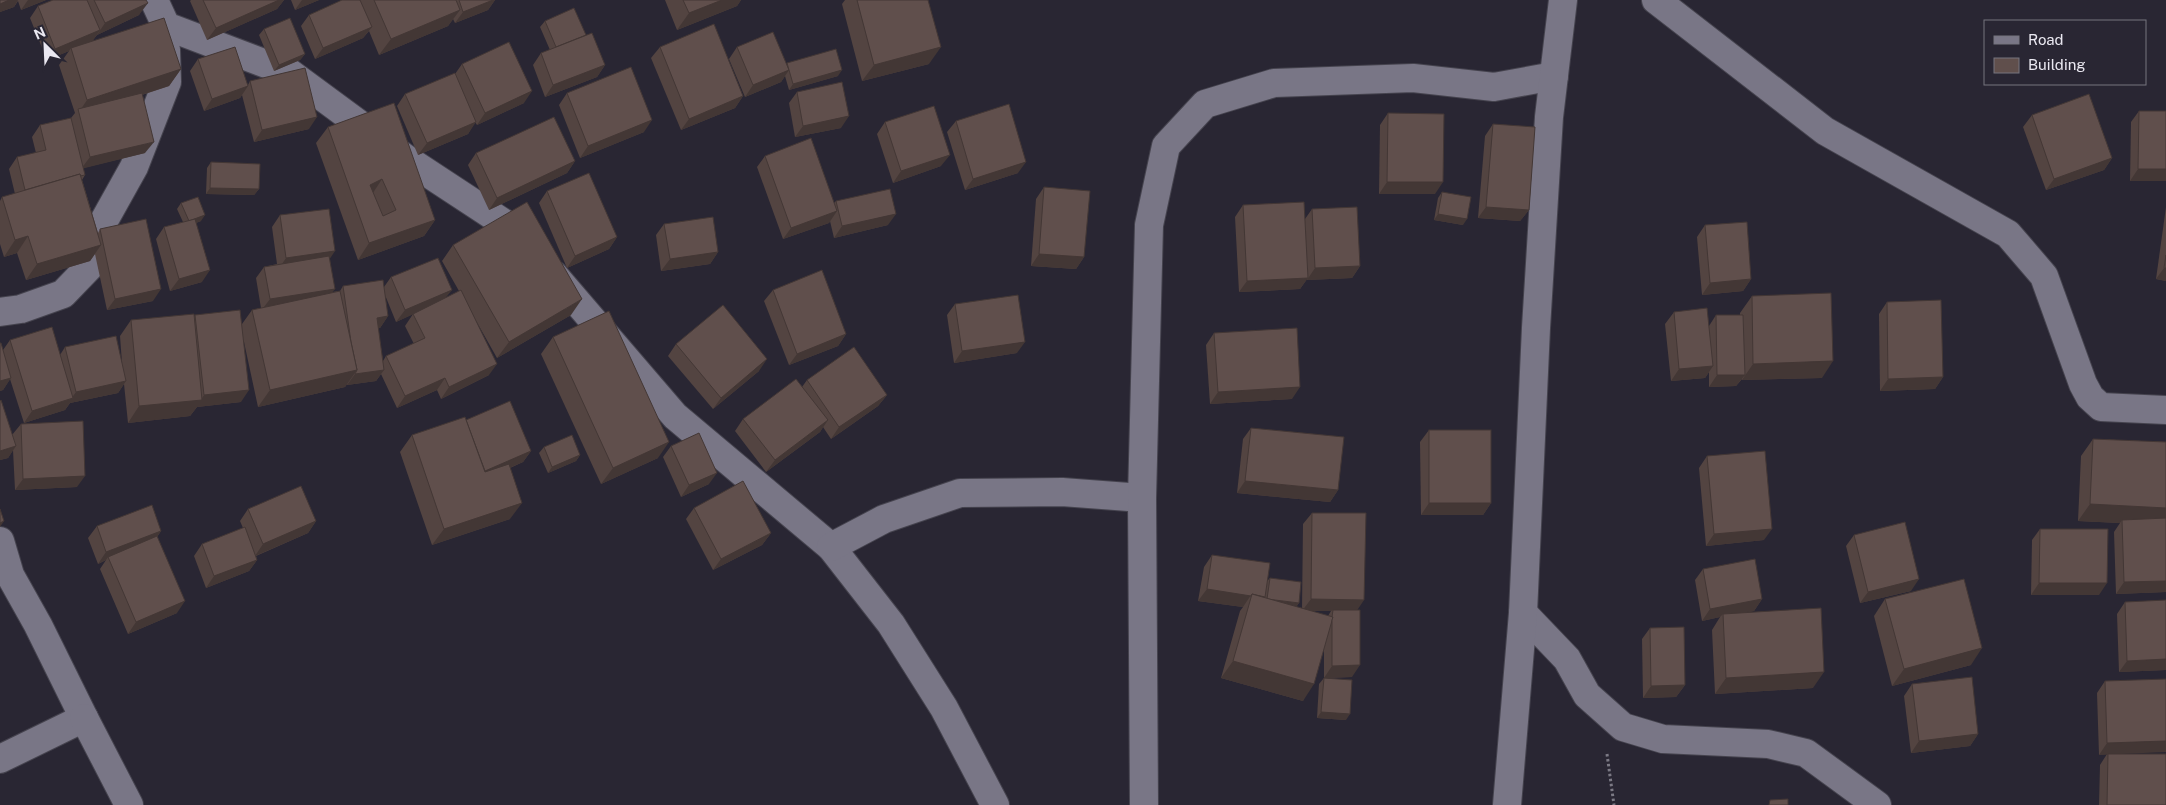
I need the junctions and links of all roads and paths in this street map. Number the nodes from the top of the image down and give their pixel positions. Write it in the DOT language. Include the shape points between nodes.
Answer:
graph roads {
  1 [pos="154,0"];
  2 [pos="1563,0"];
  3 [pos="1656,0"];
  4 [pos="166,26"];
  5 [pos="1554,76"];
  6 [pos="0,312"];
  7 [pos="2166,410"];
  8 [pos="1142,498"];
  9 [pos="0,541"];
  10 [pos="831,547"];
  11 [pos="1523,613"];
  12 [pos="84,718"];
  13 [pos="0,759"];
  14 [pos="130,805"];
  15 [pos="995,805"];
  16 [pos="1144,805"];
  17 [pos="1507,805"];
  18 [pos="1877,805"];
  1 -- 4 [label="street"];
  2 -- 5 [label="street"];
  3 -- 7 [label="street" via="1825,131 2008,234 2044,276 2084,384 2090,397 2101,407"];
  4 -- 6 [label="street" via="167,82 134,167 105,219 90,266 63,294 21,309"];
  4 -- 10 [label="street" via="290,73 408,160 519,233 675,416"];
  5 -- 8 [label="street" via="1494,87 1413,78 1274,83 1204,104 1166,146 1149,225"];
  5 -- 11 [label="street" via="1536,328"];
  8 -- 10 [label="street" via="1062,492 960,493 884,519"];
  8 -- 16 [label="street"];
  9 -- 12 [label="street" via="10,575"];
  10 -- 15 [label="street" via="892,624 944,708"];
  11 -- 17 [label="street"];
  11 -- 18 [label="street" via="1567,659 1587,695 1623,727 1663,738 1768,744 1806,753"];
  12 -- 13 [label="street"];
  12 -- 14 [label="street"];
}
